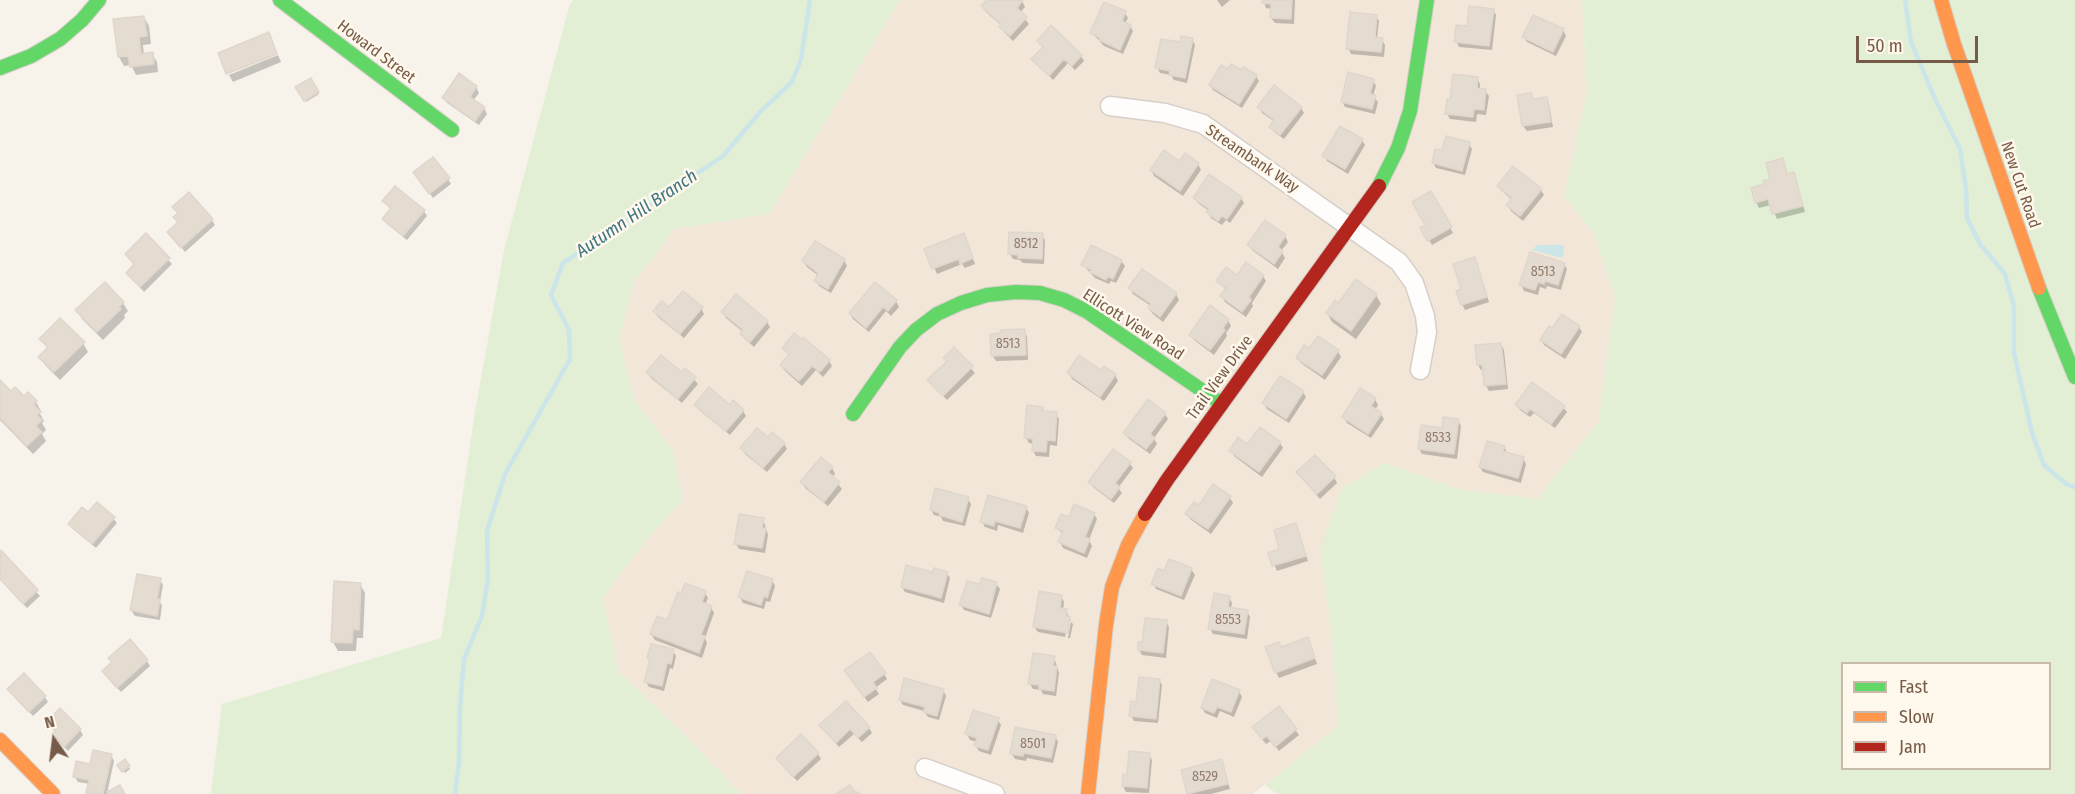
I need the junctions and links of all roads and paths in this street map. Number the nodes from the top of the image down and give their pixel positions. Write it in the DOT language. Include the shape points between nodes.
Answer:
graph roads {
  1 [pos="99,0"];
  2 [pos="280,0"];
  3 [pos="1427,0"];
  4 [pos="1941,0"];
  5 [pos="0,68"];
  6 [pos="1110,106"];
  7 [pos="452,130"];
  8 [pos="1350,227"];
  9 [pos="1419,370"];
  10 [pos="2075,377"];
  11 [pos="1222,404"];
  12 [pos="853,414"];
  13 [pos="0,740"];
  14 [pos="925,768"];
  15 [pos="54,794"];
  16 [pos="995,794"];
  17 [pos="1088,794"];
  1 -- 5 [label="street" via="60,39"];
  2 -- 7 [label="street, Howard Street"];
  3 -- 8 [label="street, Trail View Drive" via="1410,111 1398,148 1383,180"];
  4 -- 10 [label="street, New Cut Road" via="2027,256"];
  6 -- 8 [label="street, Streambank Way" via="1165,112 1203,124"];
  8 -- 9 [label="street, Streambank Way" via="1399,262 1414,283 1424,309 1426,332"];
  8 -- 11 [label="street, Trail View Drive"];
  11 -- 12 [label="street, Ellicott View Road" via="1086,311 1040,293 1016,292 962,303 916,330"];
  11 -- 17 [label="street, Trail View Drive" via="1145,514 1128,545 1113,587"];
  13 -- 15 [label="street"];
  14 -- 16 [label="street"];
}
